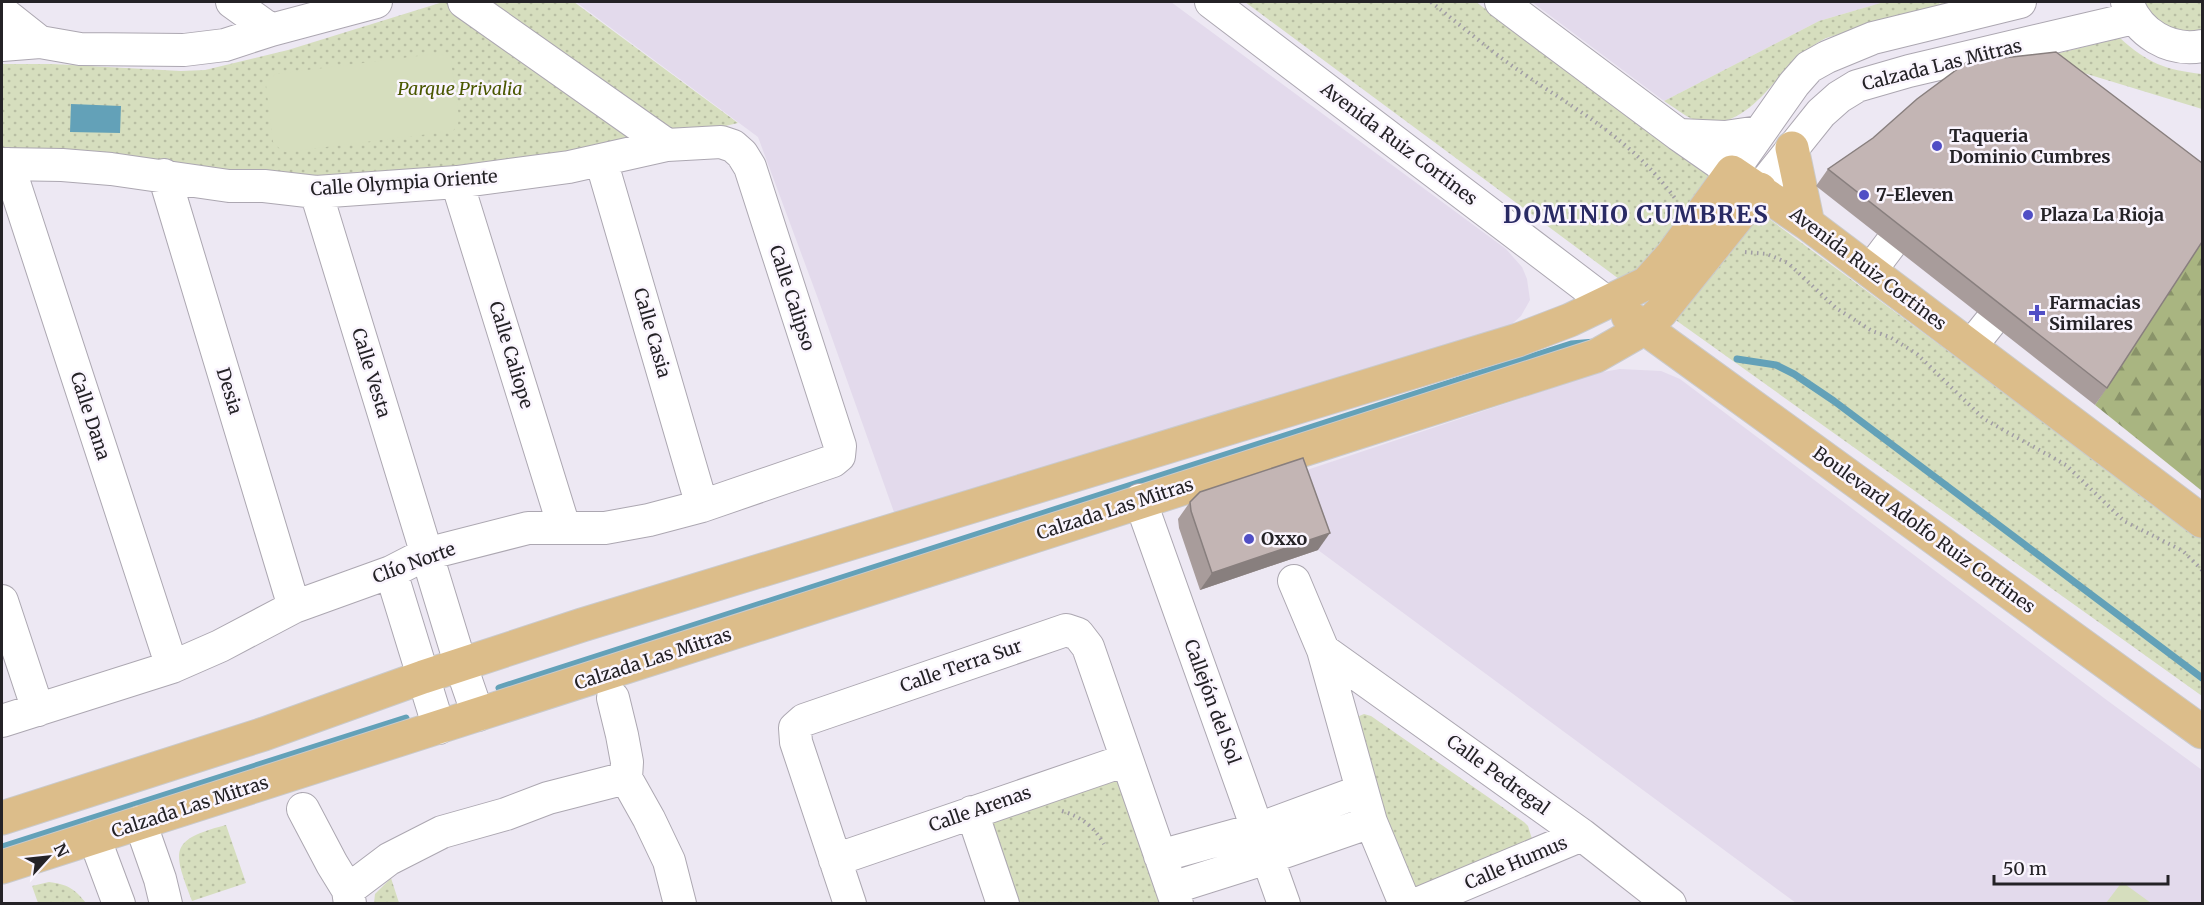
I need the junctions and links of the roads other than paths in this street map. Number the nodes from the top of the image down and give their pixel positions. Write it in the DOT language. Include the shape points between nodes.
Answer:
graph roads {
  1 [pos="232,2"];
  2 [pos="376,2"];
  3 [pos="464,2"];
  4 [pos="1211,2"];
  5 [pos="1501,2"];
  6 [pos="2016,3"];
  7 [pos="2130,10"];
  8 [pos="2,12"];
  9 [pos="271,30"];
  10 [pos="1900,31"];
  11 [pos="40,42"];
  12 [pos="2023,44"];
  13 [pos="2,45"];
  14 [pos="2202,48"];
  15 [pos="1909,71"];
  16 [pos="1778,104"];
  17 [pos="1759,132"];
  18 [pos="1679,135"];
  19 [pos="1800,139"];
  20 [pos="667,145"];
  21 [pos="733,146"];
  22 [pos="601,160"];
  23 [pos="5,164"];
  24 [pos="1732,172"];
  25 [pos="164,176"];
  26 [pos="457,182"];
  27 [pos="1936,184"];
  28 [pos="1760,189"];
  29 [pos="316,192"];
  30 [pos="1808,224"];
  31 [pos="2037,265"];
  32 [pos="1870,271"];
  33 [pos="1606,302"];
  34 [pos="1645,328"];
  35 [pos="1971,346"];
  36 [pos="839,456"];
  37 [pos="1140,501"];
  38 [pos="702,506"];
  39 [pos="2202,521"];
  40 [pos="564,527"];
  41 [pos="426,554"];
  42 [pos="391,572"];
  43 [pos="1294,581"];
  44 [pos="2,601"];
  45 [pos="294,607"];
  46 [pos="1323,650"];
  47 [pos="461,666"];
  48 [pos="172,667"];
  49 [pos="423,677"];
  50 [pos="613,698"];
  51 [pos="38,710"];
  52 [pos="478,715"];
  53 [pos="2,721"];
  54 [pos="439,728"];
  55 [pos="2202,732"];
  56 [pos="1126,760"];
  57 [pos="626,778"];
  58 [pos="1361,791"];
  59 [pos="303,809"];
  60 [pos="972,812"];
  61 [pos="2,818"];
  62 [pos="140,822"];
  63 [pos="1371,822"];
  64 [pos="1258,829"];
  65 [pos="1582,835"];
  66 [pos="94,837"];
  67 [pos="1160,856"];
  68 [pos="1267,858"];
  69 [pos="835,860"];
  70 [pos="2,867"];
  71 [pos="1174,896"];
  72 [pos="349,897"];
  73 [pos="118,903"];
  74 [pos="166,903"];
  75 [pos="680,903"];
  76 [pos="850,903"];
  77 [pos="1003,903"];
  78 [pos="1284,903"];
  79 [pos="1405,903"];
  80 [pos="1418,903"];
  81 [pos="1670,903"];
  1 -- 9 [label="street"];
  2 -- 9 [label="street"];
  3 -- 20 [label="street"];
  4 -- 33 [label="street, Avenida Ruiz Cortines"];
  5 -- 18 [label="street, Avenida Ruiz Cortines"];
  6 -- 10 [label="street"];
  6 -- 12 [label="street"];
  7 -- 12 [label="street, Calzada Las Mitras"];
  7 -- 14 [label="street" via="2156,39"];
  8 -- 11 [label="street"];
  9 -- 11 [label="street" via="225,45 184,50 80,49"];
  10 -- 15 [label="street"];
  10 -- 16 [label="street" via="1874,38 1809,67"];
  11 -- 13 [label="street"];
  12 -- 15 [label="street, Calzada Las Mitras"];
  15 -- 19 [label="street, Calzada Las Mitras" via="1857,86 1839,97"];
  16 -- 17 [label="street"];
  16 -- 19 [label="street"];
  17 -- 18 [label="street" via="1725,137"];
  17 -- 24 [label="street"];
  18 -- 24 [label="street, Avenida Ruiz Cortines"];
  19 -- 28 [label="street, Calzada Las Mitras"];
  19 -- 30 [label="main road"];
  20 -- 21 [label="street, Calle Olympia Oriente" via="721,142"];
  20 -- 22 [label="street, Calle Olympia Oriente"];
  21 -- 36 [label="street, Calle Calipso" via="750,167 840,446"];
  22 -- 26 [label="street, Calle Olympia Oriente"];
  22 -- 38 [label="street, Calle Casia"];
  23 -- 25 [label="street, Calle Olympia Oriente" via="62,165"];
  23 -- 48 [label="street, Calle Dana"];
  24 -- 28 [label="main road, Avenida Ruiz Cortines"];
  24 -- 33 [label="main road" via="1647,283"];
  25 -- 29 [label="street, Calle Olympia Oriente" via="190,182"];
  25 -- 45 [label="street, Desia"];
  26 -- 29 [label="street, Calle Olympia Oriente"];
  26 -- 40 [label="street, Calle Caliope"];
  27 -- 32 [label="street"];
  28 -- 30 [label="main road, Avenida Ruiz Cortines"];
  28 -- 34 [label="main road, Calzada Las Mitras"];
  29 -- 41 [label="street, Calle Vesta"];
  30 -- 32 [label="main road, Avenida Ruiz Cortines"];
  31 -- 35 [label="street"];
  32 -- 35 [label="main road, Avenida Ruiz Cortines"];
  33 -- 34 [label="main road, Avenida Ruiz Cortines"];
  33 -- 47 [label="main road" via="1518,339 582,625"];
  34 -- 37 [label="main road, Calzada Las Mitras" via="1596,356"];
  34 -- 55 [label="main road, Boulevard Adolfo Ruiz Cortines"];
  35 -- 39 [label="main road, Avenida Ruiz Cortines"];
  36 -- 38 [label="street, Clío Norte"];
  37 -- 52 [label="main road, Calzada Las Mitras"];
  37 -- 64 [label="street, Callejón del Sol"];
  38 -- 40 [label="street, Clío Norte" via="605,528"];
  40 -- 41 [label="street, Clío Norte" via="528,528"];
  41 -- 42 [label="street, Clío Norte"];
  41 -- 47 [label="street, Calle Vesta"];
  42 -- 45 [label="street, Clío Norte"];
  42 -- 49 [label="street"];
  43 -- 46 [label="street"];
  44 -- 51 [label="street"];
  45 -- 48 [label="street, Clío Norte"];
  46 -- 58 [label="street"];
  46 -- 65 [label="street, Calle Pedregal"];
  47 -- 49 [label="main road"];
  47 -- 52 [label="street, Calle Vesta"];
  48 -- 51 [label="street, Clío Norte"];
  49 -- 54 [label="street"];
  49 -- 61 [label="main road" via="264,734"];
  50 -- 57 [label="street" via="627,762"];
  51 -- 53 [label="street, Clío Norte"];
  52 -- 54 [label="main road, Calzada Las Mitras"];
  54 -- 62 [label="main road, Calzada Las Mitras"];
  56 -- 60 [label="street, Calle Arenas"];
  56 -- 67 [label="street, Calle Terra Sur"];
  56 -- 69 [label="street, Calle Terra Sur" via="1088,647 1073,631 1066,630 804,720 795,728 796,742"];
  57 -- 72 [label="street" via="442,832 389,859"];
  57 -- 75 [label="street" via="669,861"];
  58 -- 63 [label="street"];
  58 -- 64 [label="street"];
  59 -- 72 [label="street"];
  60 -- 69 [label="street, Calle Arenas"];
  60 -- 77 [label="street"];
  62 -- 66 [label="main road, Calzada Las Mitras"];
  62 -- 74 [label="street"];
  63 -- 68 [label="street, Calle Terra Sur"];
  63 -- 79 [label="street"];
  64 -- 67 [label="street"];
  64 -- 68 [label="street, Callejón del Sol"];
  65 -- 80 [label="street, Calle Humus"];
  65 -- 81 [label="street, Calle Pedregal"];
  66 -- 70 [label="main road, Calzada Las Mitras"];
  66 -- 73 [label="street"];
  67 -- 71 [label="street, Calle Terra Sur"];
  68 -- 71 [label="street, Calle Terra Sur"];
  68 -- 78 [label="street, Callejón del Sol"];
  69 -- 76 [label="street, Calle Terra Sur"];
}
